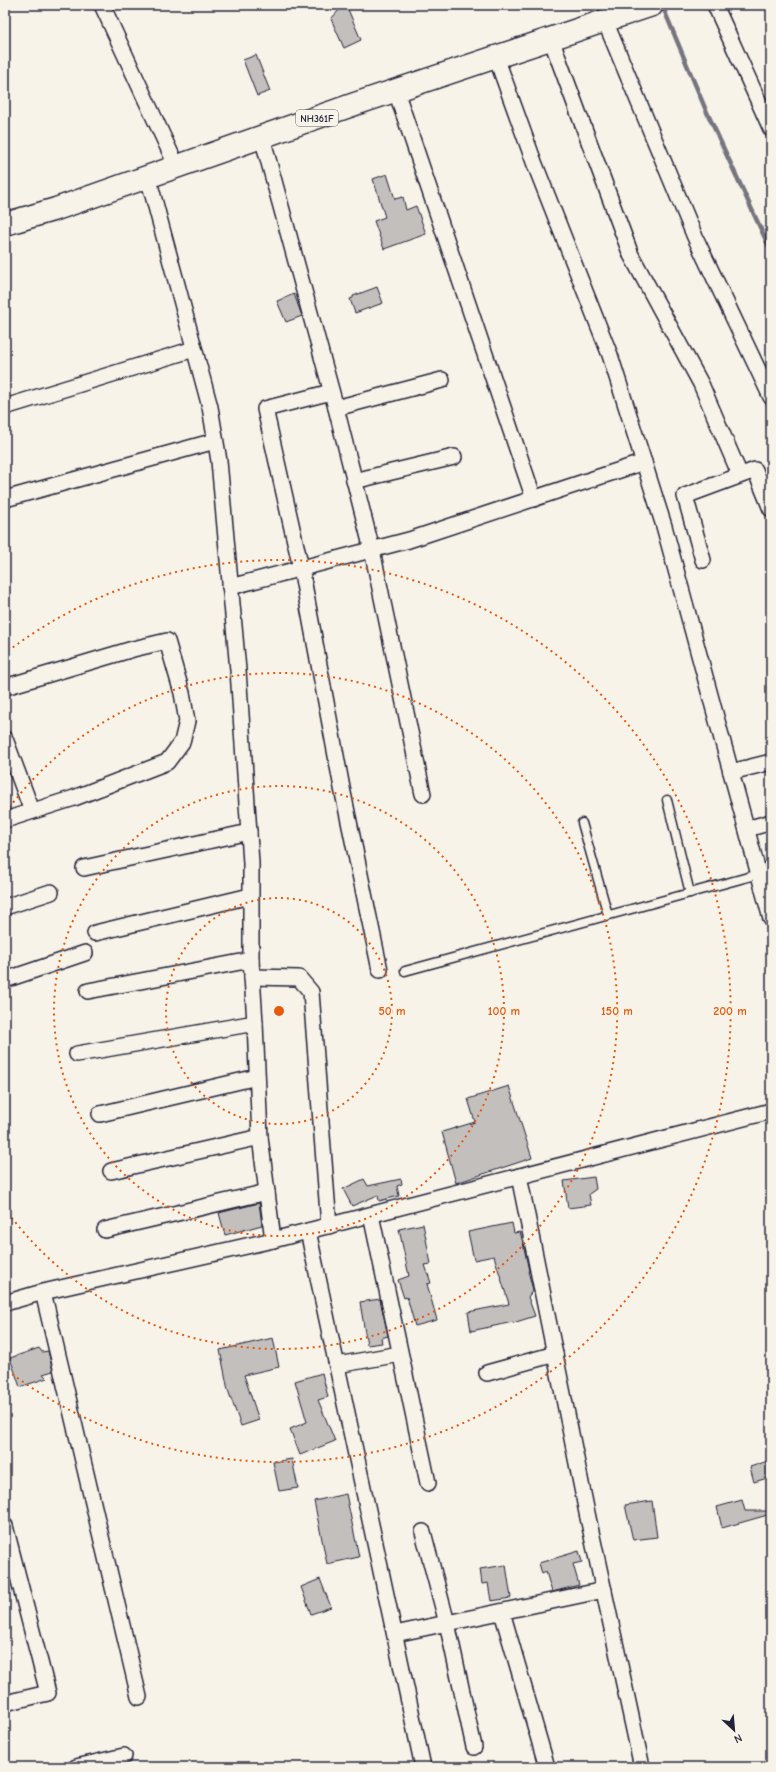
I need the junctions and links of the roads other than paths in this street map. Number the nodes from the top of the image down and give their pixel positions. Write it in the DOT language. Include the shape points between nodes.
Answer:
graph roads {
  1 [pos="102,5"];
  2 [pos="652,5"];
  3 [pos="715,5"];
  4 [pos="605,21"];
  5 [pos="551,39"];
  6 [pos="496,57"];
  7 [pos="396,91"];
  8 [pos="771,129"];
  9 [pos="262,137"];
  10 [pos="177,167"];
  11 [pos="148,177"];
  12 [pos="5,224"];
  13 [pos="194,349"];
  14 [pos="442,380"];
  15 [pos="332,392"];
  16 [pos="771,397"];
  17 [pos="5,407"];
  18 [pos="336,408"];
  19 [pos="215,441"];
  20 [pos="454,457"];
  21 [pos="644,462"];
  22 [pos="740,475"];
  23 [pos="354,481"];
  24 [pos="5,499"];
  25 [pos="534,499"];
  26 [pos="771,509"];
  27 [pos="372,550"];
  28 [pos="703,560"];
  29 [pos="301,568"];
  30 [pos="230,587"];
  31 [pos="5,688"];
  32 [pos="5,739"];
  33 [pos="771,762"];
  34 [pos="731,772"];
  35 [pos="423,794"];
  36 [pos="667,800"];
  37 [pos="32,811"];
  38 [pos="5,820"];
  39 [pos="771,822"];
  40 [pos="582,823"];
  41 [pos="746,829"];
  42 [pos="249,832"];
  43 [pos="84,868"];
  44 [pos="759,874"];
  45 [pos="51,892"];
  46 [pos="690,893"];
  47 [pos="250,896"];
  48 [pos="5,907"];
  49 [pos="608,915"];
  50 [pos="771,919"];
  51 [pos="95,933"];
  52 [pos="85,953"];
  53 [pos="251,960"];
  54 [pos="380,970"];
  55 [pos="405,971"];
  56 [pos="252,977"];
  57 [pos="5,980"];
  58 [pos="88,991"];
  59 [pos="255,1023"];
  60 [pos="77,1054"];
  61 [pos="258,1077"];
  62 [pos="771,1111"];
  63 [pos="100,1114"];
  64 [pos="260,1137"];
  65 [pos="111,1171"];
  66 [pos="519,1176"];
  67 [pos="267,1192"];
  68 [pos="371,1215"];
  69 [pos="329,1226"];
  70 [pos="105,1230"];
  71 [pos="308,1231"];
  72 [pos="273,1240"];
  73 [pos="43,1292"];
  74 [pos="5,1303"];
  75 [pos="400,1354"];
  76 [pos="555,1354"];
  77 [pos="337,1366"];
  78 [pos="487,1373"];
  79 [pos="428,1483"];
  80 [pos="5,1526"];
  81 [pos="422,1532"];
  82 [pos="604,1590"];
  83 [pos="502,1612"];
  84 [pos="447,1623"];
  85 [pos="395,1634"];
  86 [pos="139,1697"];
  87 [pos="5,1703"];
  88 [pos="474,1747"];
  89 [pos="124,1756"];
  90 [pos="76,1767"];
  91 [pos="423,1767"];
  92 [pos="547,1767"];
  93 [pos="642,1767"];
  1 -- 10 [label="street"];
  2 -- 4 [label="highway, NH361F"];
  3 -- 8 [label="street"];
  4 -- 5 [label="highway, NH361F"];
  4 -- 16 [label="street" via="696,237"];
  5 -- 6 [label="highway, NH361F"];
  5 -- 22 [label="street" via="631,255 701,384"];
  6 -- 7 [label="highway, NH361F"];
  6 -- 21 [label="street" via="610,355"];
  7 -- 9 [label="highway, NH361F"];
  7 -- 25 [label="street"];
  9 -- 10 [label="highway, NH361F"];
  9 -- 15 [label="street"];
  10 -- 11 [label="highway, NH361F"];
  11 -- 12 [label="highway, NH361F"];
  11 -- 13 [label="street"];
  13 -- 17 [label="street"];
  13 -- 19 [label="street" via="210,407"];
  14 -- 18 [label="street"];
  15 -- 18 [label="street"];
  15 -- 29 [label="street" via="265,409"];
  18 -- 23 [label="street"];
  19 -- 24 [label="street"];
  19 -- 30 [label="street"];
  20 -- 23 [label="street"];
  21 -- 25 [label="street"];
  21 -- 34 [label="street"];
  22 -- 26 [label="street" via="755,470"];
  22 -- 28 [label="street" via="685,496"];
  23 -- 27 [label="street"];
  25 -- 27 [label="street"];
  27 -- 29 [label="street"];
  27 -- 35 [label="street"];
  29 -- 30 [label="street"];
  29 -- 54 [label="street" via="342,788"];
  30 -- 42 [label="street"];
  31 -- 37 [label="street" via="167,641 182,693 187,721 182,742 167,762 118,782"];
  32 -- 37 [label="street"];
  33 -- 34 [label="street"];
  34 -- 41 [label="street"];
  36 -- 46 [label="lane"];
  37 -- 38 [label="street"];
  39 -- 41 [label="street"];
  40 -- 49 [label="lane"];
  41 -- 44 [label="street"];
  42 -- 43 [label="street"];
  42 -- 47 [label="street"];
  44 -- 46 [label="lane"];
  44 -- 50 [label="street"];
  45 -- 48 [label="street"];
  46 -- 49 [label="lane"];
  47 -- 51 [label="street"];
  47 -- 53 [label="street"];
  49 -- 55 [label="lane"];
  52 -- 57 [label="street"];
  53 -- 56 [label="street"];
  53 -- 58 [label="street"];
  56 -- 59 [label="street"];
  56 -- 69 [label="street" via="299,978 311,992"];
  59 -- 60 [label="street"];
  59 -- 61 [label="street"];
  61 -- 63 [label="street"];
  61 -- 64 [label="street"];
  62 -- 66 [label="street"];
  64 -- 65 [label="street"];
  64 -- 67 [label="street"];
  66 -- 68 [label="street"];
  66 -- 76 [label="street"];
  67 -- 70 [label="street"];
  67 -- 72 [label="street"];
  68 -- 69 [label="street"];
  68 -- 75 [label="street"];
  69 -- 71 [label="street"];
  71 -- 72 [label="street"];
  71 -- 77 [label="street"];
  72 -- 73 [label="street"];
  73 -- 74 [label="street"];
  73 -- 86 [label="street"];
  75 -- 77 [label="street"];
  75 -- 79 [label="street"];
  76 -- 78 [label="street"];
  76 -- 82 [label="street"];
  77 -- 85 [label="street"];
  80 -- 87 [label="street" via="48,1693"];
  81 -- 84 [label="street"];
  82 -- 83 [label="street"];
  82 -- 93 [label="street"];
  83 -- 84 [label="street"];
  83 -- 92 [label="street"];
  84 -- 85 [label="street"];
  84 -- 88 [label="street"];
  85 -- 91 [label="street"];
  89 -- 90 [label="street"];
}
